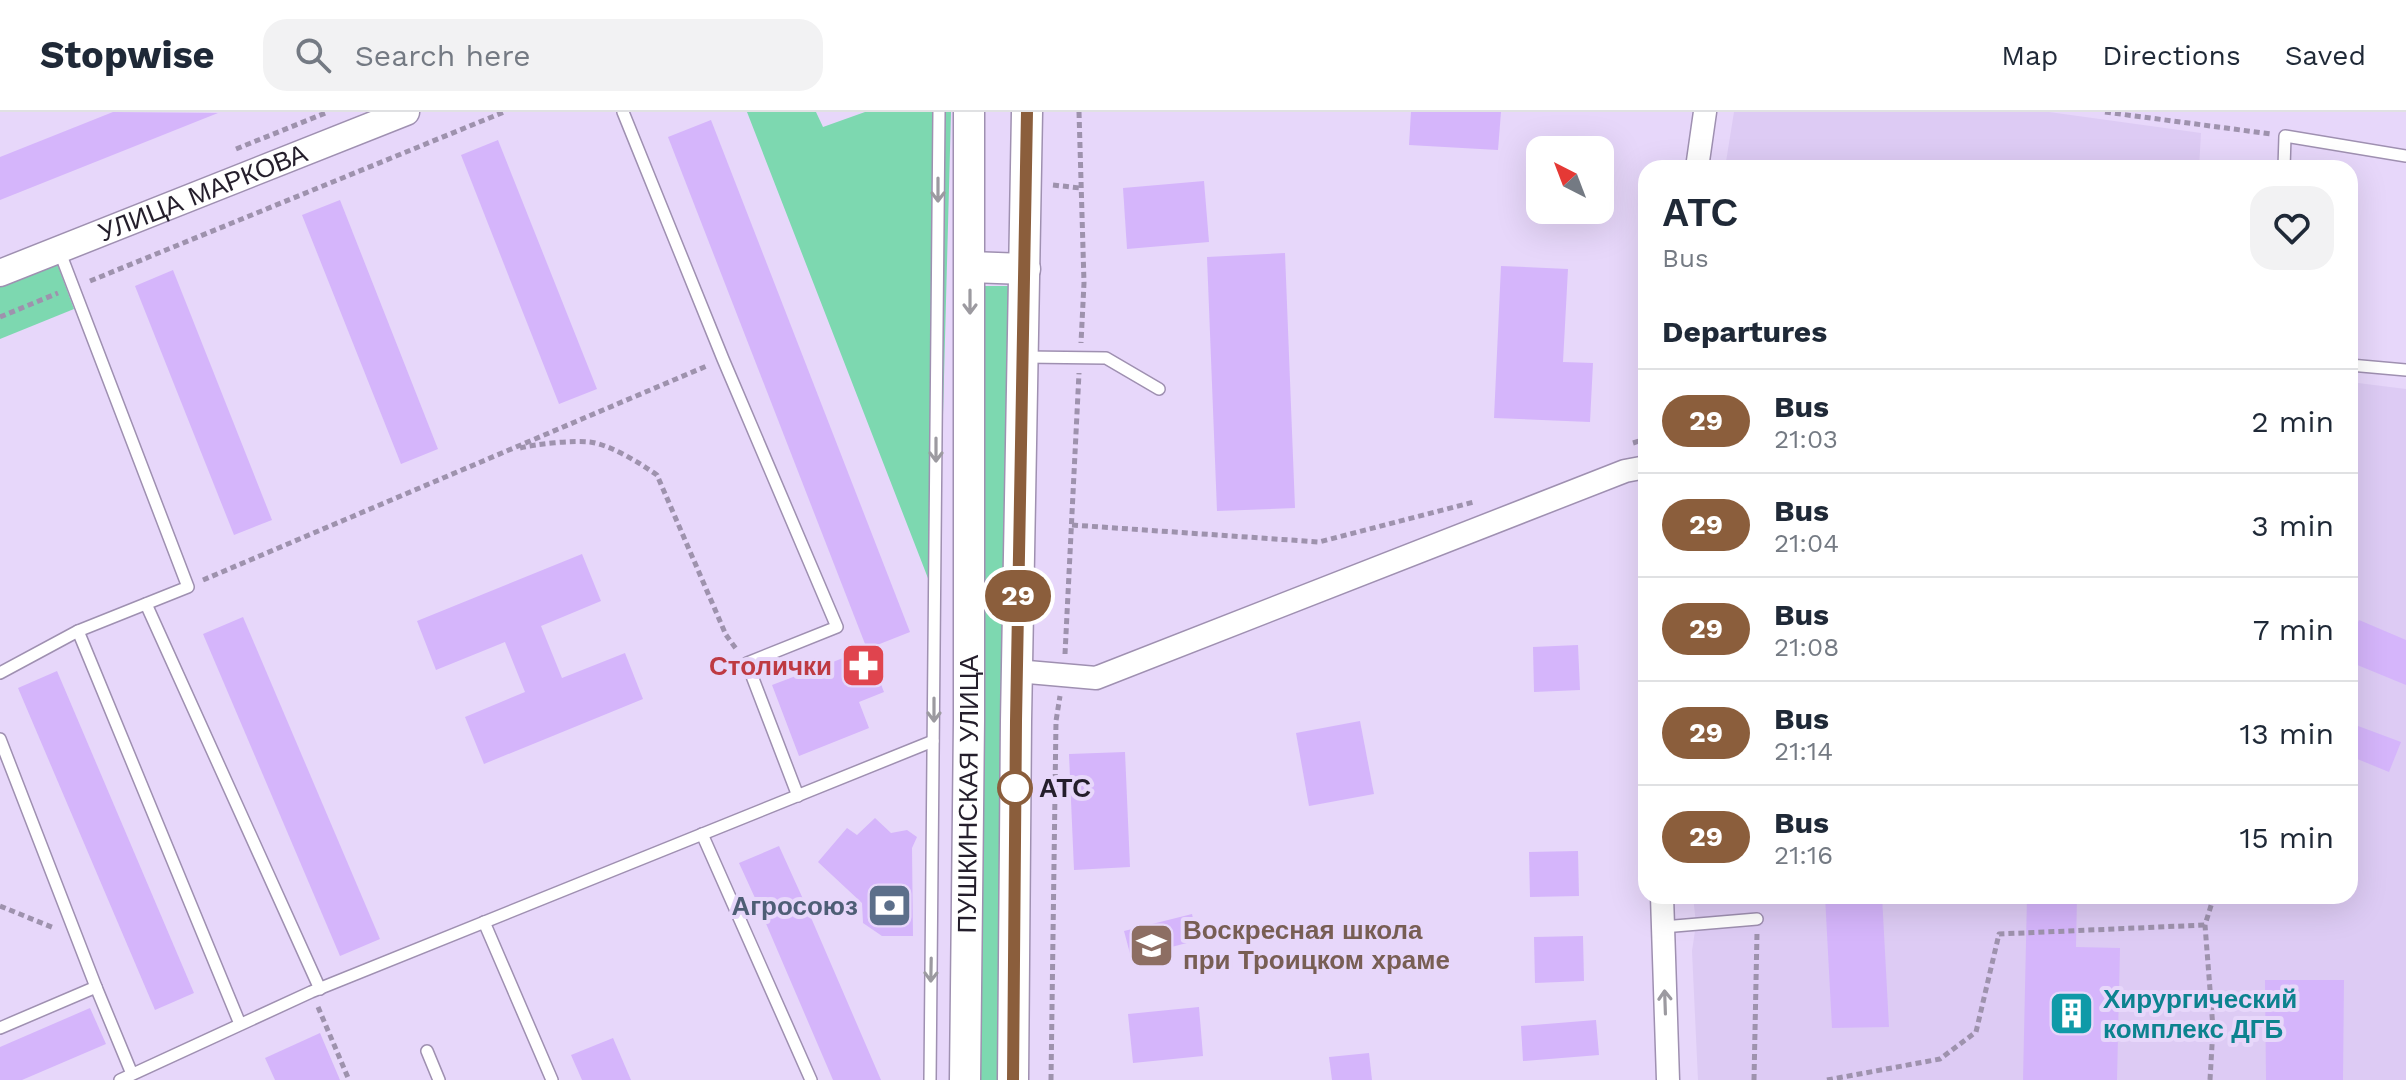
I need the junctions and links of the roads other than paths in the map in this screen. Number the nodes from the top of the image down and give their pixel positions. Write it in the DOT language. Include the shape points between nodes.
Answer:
graph roads {
  1 [pos="406,112"];
  2 [pos="623,112"];
  3 [pos="939,112"];
  4 [pos="969,112"];
  5 [pos="1027,112"];
  6 [pos="1705,112"];
  7 [pos="2406,156"];
  8 [pos="1698,160"];
  9 [pos="2284,160"];
  10 [pos="58,250"];
  11 [pos="970,267"];
  12 [pos="1025,269"];
  13 [pos="0,273"];
  14 [pos="1024,357"];
  15 [pos="2358,366"];
  16 [pos="2406,370"];
  17 [pos="1159,389"];
  18 [pos="1638,469"];
  19 [pos="146,604"];
  20 [pos="78,631"];
  21 [pos="1016,671"];
  22 [pos="0,673"];
  23 [pos="0,739"];
  24 [pos="933,741"];
  25 [pos="798,796"];
  26 [pos="702,834"];
  27 [pos="1662,904"];
  28 [pos="1757,919"];
  29 [pos="484,922"];
  30 [pos="1663,927"];
  31 [pos="96,987"];
  32 [pos="316,990"];
  33 [pos="240,1024"];
  34 [pos="0,1028"];
  35 [pos="427,1051"];
  36 [pos="132,1074"];
  37 [pos="120,1080"];
  38 [pos="439,1080"];
  39 [pos="552,1080"];
  40 [pos="811,1080"];
  41 [pos="930,1080"];
  42 [pos="965,1080"];
  43 [pos="1013,1080"];
  44 [pos="1668,1080"];
  1 -- 10 [label="street, УЛИЦА МАРКОВА"];
  2 -- 25 [label="lane" via="837,627 747,663"];
  3 -- 24 [label="lane, one-way"];
  4 -- 11 [label="main road, ПУШКИНСКАЯ УЛИЦА"];
  5 -- 12 [label="main road, ПУШКИНСКАЯ УЛИЦА"];
  6 -- 8 [label="street"];
  7 -- 9 [label="lane" via="2285,136"];
  10 -- 13 [label="street, УЛИЦА МАРКОВА"];
  10 -- 19 [label="lane" via="188,587"];
  11 -- 12 [label="main road"];
  11 -- 42 [label="main road, ПУШКИНСКАЯ УЛИЦА, one-way"];
  12 -- 14 [label="main road, ПУШКИНСКАЯ УЛИЦА"];
  14 -- 17 [label="lane" via="1106,358"];
  14 -- 21 [label="main road, ПУШКИНСКАЯ УЛИЦА"];
  15 -- 16 [label="lane"];
  18 -- 21 [label="street" via="1096,678"];
  19 -- 20 [label="lane"];
  19 -- 32 [label="lane"];
  20 -- 22 [label="lane"];
  20 -- 33 [label="lane"];
  21 -- 43 [label="main road, ПУШКИНСКАЯ УЛИЦА"];
  23 -- 31 [label="lane"];
  24 -- 25 [label="lane"];
  24 -- 41 [label="lane, one-way"];
  25 -- 26 [label="lane"];
  26 -- 29 [label="lane"];
  26 -- 40 [label="lane"];
  27 -- 30 [label="street"];
  28 -- 30 [label="lane"];
  29 -- 32 [label="lane"];
  29 -- 39 [label="lane"];
  44 -- 30 [label="street, one-way"];
  31 -- 34 [label="lane"];
  31 -- 36 [label="lane"];
  32 -- 33 [label="lane"];
  33 -- 36 [label="lane"];
  35 -- 38 [label="lane"];
  36 -- 37 [label="lane"];
}
